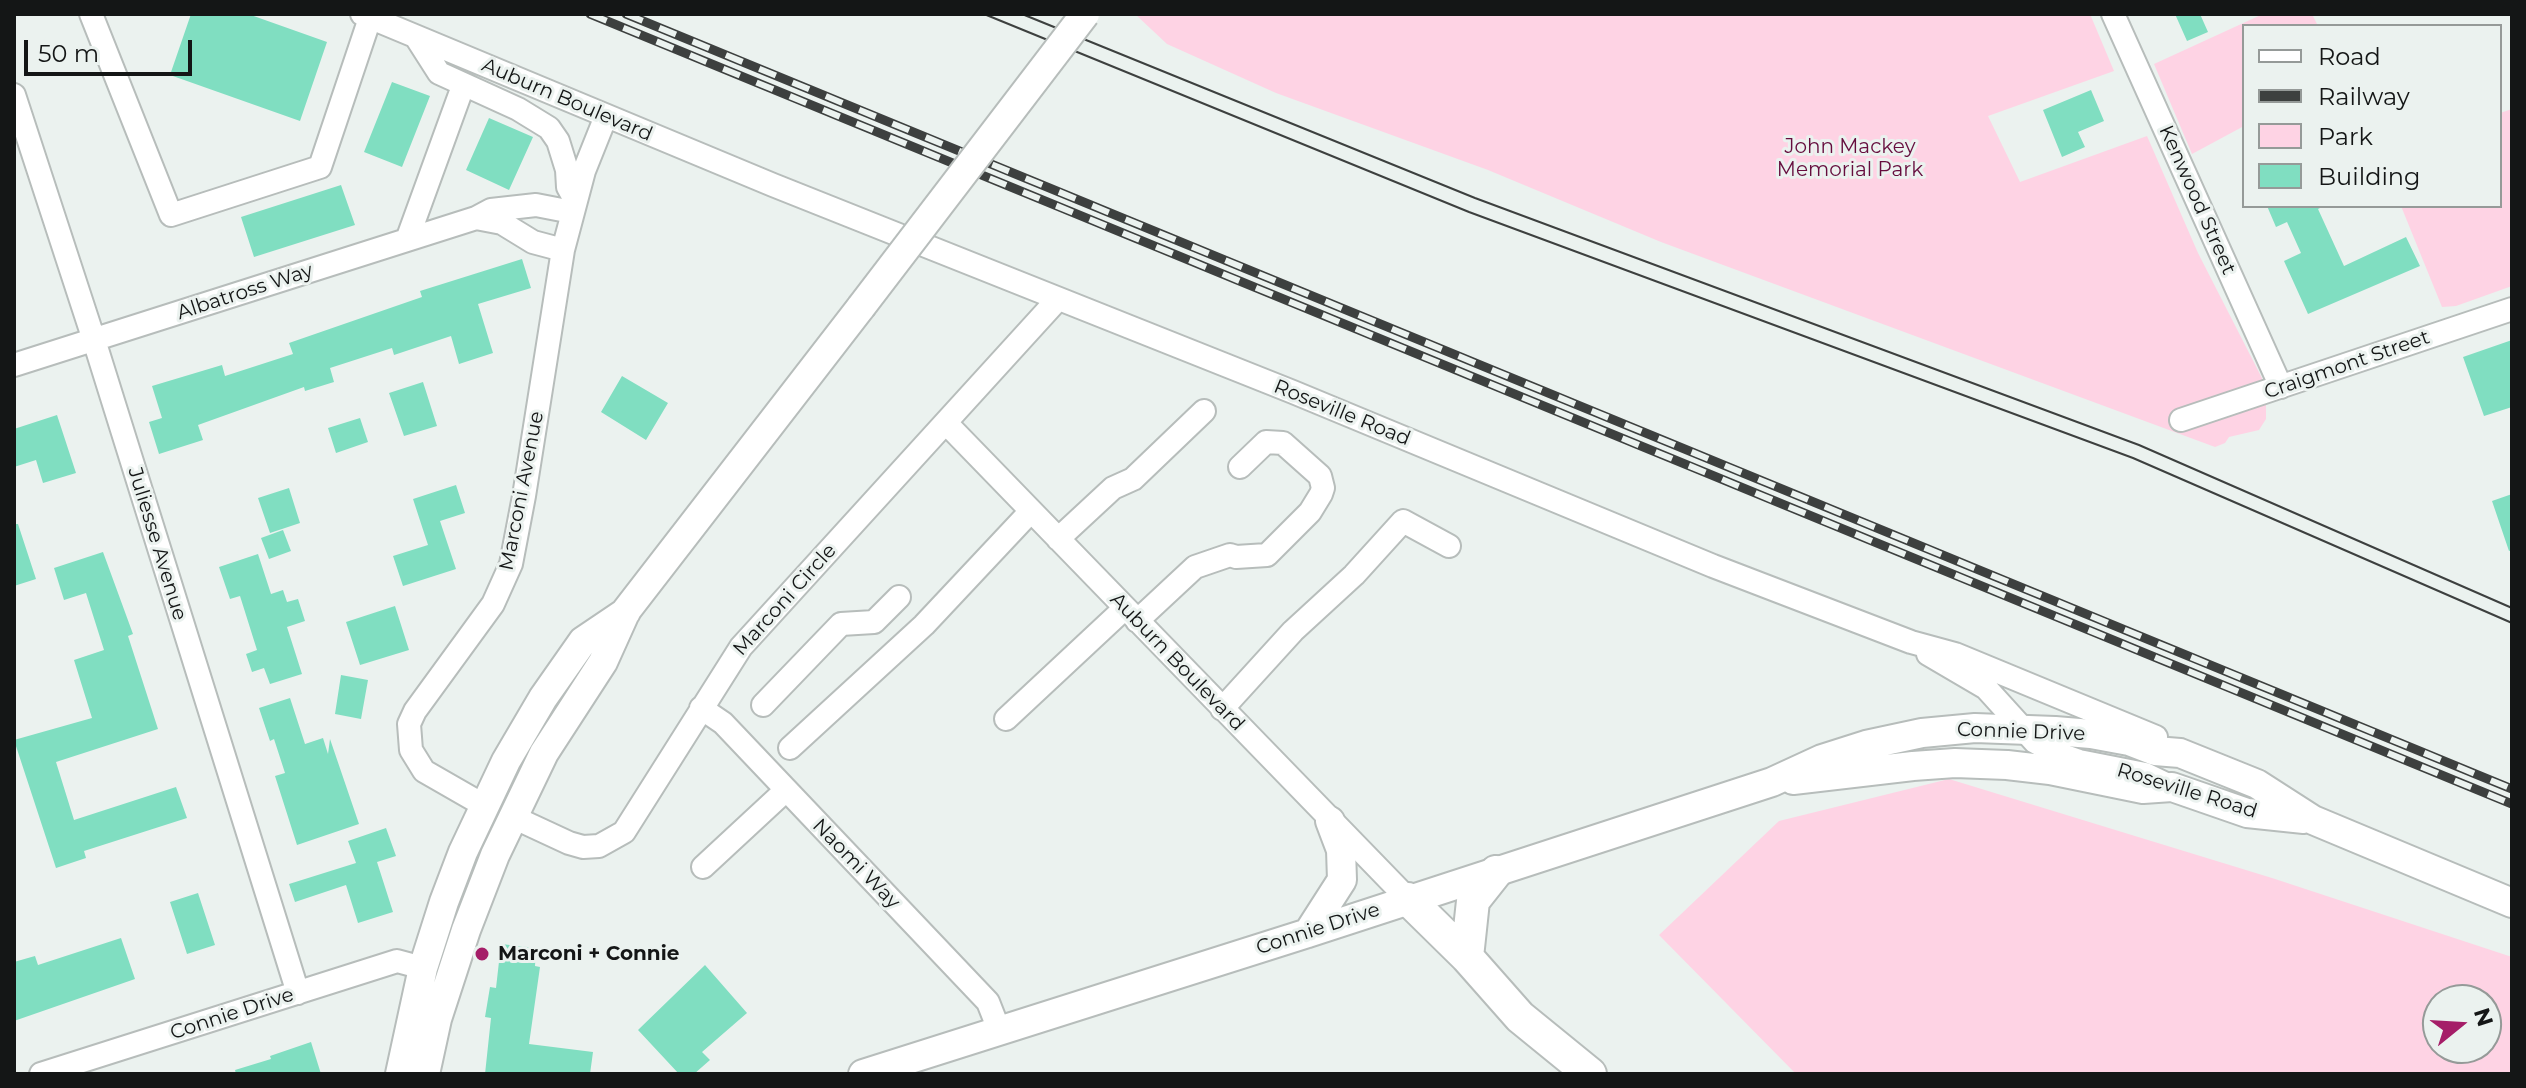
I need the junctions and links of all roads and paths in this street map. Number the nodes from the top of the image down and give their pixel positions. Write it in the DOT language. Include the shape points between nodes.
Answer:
graph roads {
  1 [pos="91,14"];
  2 [pos="1085,14"];
  3 [pos="2113,14"];
  4 [pos="366,16"];
  5 [pos="416,37"];
  6 [pos="463,86"];
  7 [pos="14,95"];
  8 [pos="606,116"];
  9 [pos="773,185"];
  10 [pos="574,206"];
  11 [pos="476,218"];
  12 [pos="407,240"];
  13 [pos="563,250"];
  14 [pos="1058,299"];
  15 [pos="2512,309"];
  16 [pos="94,340"];
  17 [pos="14,365"];
  18 [pos="2281,387"];
  19 [pos="1204,411"];
  20 [pos="2181,420"];
  21 [pos="947,424"];
  22 [pos="1240,467"];
  23 [pos="1031,511"];
  24 [pos="1058,539"];
  25 [pos="1449,546"];
  26 [pos="899,597"];
  27 [pos="626,611"];
  28 [pos="1131,614"];
  29 [pos="874,622"];
  30 [pos="1911,642"];
  31 [pos="899,647"];
  32 [pos="763,705"];
  33 [pos="701,708"];
  34 [pos="1222,709"];
  35 [pos="1006,719"];
  36 [pos="2023,729"];
  37 [pos="790,748"];
  38 [pos="2180,753"];
  39 [pos="1772,782"];
  40 [pos="2172,787"];
  41 [pos="785,791"];
  42 [pos="485,806"];
  43 [pos="513,817"];
  44 [pos="2313,820"];
  45 [pos="1330,821"];
  46 [pos="703,867"];
  47 [pos="1496,872"];
  48 [pos="1408,899"];
  49 [pos="2512,903"];
  50 [pos="1308,933"];
  51 [pos="1467,957"];
  52 [pos="423,968"];
  53 [pos="298,993"];
  54 [pos="999,1030"];
  55 [pos="41,1074"];
  56 [pos="400,1074"];
  57 [pos="425,1074"];
  58 [pos="863,1074"];
  59 [pos="1590,1074"];
  1 -- 4 [label="street" via="171,215 320,167"];
  2 -- 27 [label="main road, bridge"];
  3 -- 18 [label="street, Kenwood Street"];
  4 -- 5 [label="street, Auburn Boulevard"];
  5 -- 6 [label="street" via="439,73"];
  5 -- 8 [label="street, Auburn Boulevard"];
  6 -- 10 [label="street" via="549,128 558,141"];
  6 -- 12 [label="street"];
  7 -- 16 [label="street, Juliesse Avenue"];
  8 -- 9 [label="street, Auburn Boulevard"];
  8 -- 10 [label="street, Marconi Avenue"];
  9 -- 14 [label="street, Roseville Road"];
  10 -- 11 [label="street, Albatross Way" via="491,210"];
  10 -- 13 [label="street, Marconi Avenue"];
  11 -- 12 [label="street, Albatross Way"];
  11 -- 13 [label="street" via="502,223 533,242"];
  12 -- 16 [label="street, Albatross Way"];
  13 -- 42 [label="street, Marconi Avenue" via="511,564 493,604 409,724 411,750 424,771"];
  14 -- 21 [label="street, Marconi Circle"];
  14 -- 30 [label="street, Roseville Road"];
  15 -- 18 [label="street, Craigmont Street"];
  16 -- 17 [label="street, Albatross Way"];
  16 -- 53 [label="street, Juliesse Avenue"];
  18 -- 20 [label="street, Craigmont Street"];
  19 -- 24 [label="street" via="1133,479 1113,488"];
  21 -- 23 [label="street, Auburn Boulevard"];
  21 -- 33 [label="street, Marconi Circle" via="761,622"];
  22 -- 28 [label="street" via="1266,442 1283,443 1320,476 1323,488 1310,512 1267,555 1230,555 1195,567"];
  23 -- 24 [label="street, Auburn Boulevard"];
  23 -- 31 [label="street"];
  24 -- 28 [label="street, Auburn Boulevard"];
  25 -- 34 [label="street" via="1403,521"];
  26 -- 29 [label="street"];
  27 -- 42 [label="main road" via="583,641 519,737"];
  27 -- 43 [label="main road" via="603,662 544,753"];
  28 -- 34 [label="street, Auburn Boulevard"];
  28 -- 35 [label="street"];
  29 -- 31 [label="street"];
  29 -- 32 [label="street" via="841,624"];
  30 -- 36 [label="street, Roseville Road" via="1986,688"];
  30 -- 38 [label="street, Roseville Road" via="1955,654 2159,739"];
  31 -- 37 [label="street"];
  33 -- 41 [label="street, Naomi Way" via="723,723"];
  33 -- 43 [label="street, Marconi Circle" via="633,820 612,840 583,847"];
  34 -- 45 [label="street, Auburn Boulevard"];
  36 -- 38 [label="main road, Connie Drive" via="2091,734"];
  36 -- 39 [label="main road, Connie Drive" via="1922,733 1822,759"];
  36 -- 40 [label="street, Roseville Road" via="2053,752 2145,774"];
  38 -- 44 [label="main road, Roseville Road" via="2257,784"];
  39 -- 40 [label="main road, Connie Drive" via="1955,763 2050,770 2143,789"];
  39 -- 47 [label="main road, Connie Drive"];
  40 -- 44 [label="main road, Roseville Road" via="2247,813"];
  41 -- 46 [label="street"];
  41 -- 54 [label="street, Naomi Way" via="988,1002"];
  42 -- 52 [label="main road"];
  43 -- 57 [label="main road" via="449,977"];
  44 -- 49 [label="main road, Roseville Road"];
  45 -- 48 [label="street, Auburn Boulevard"];
  45 -- 50 [label="main road" via="1341,850 1342,880"];
  47 -- 48 [label="main road, Connie Drive"];
  47 -- 51 [label="highway" via="1473,901"];
  48 -- 50 [label="main road, Connie Drive"];
  48 -- 51 [label="highway"];
  50 -- 54 [label="main road, Connie Drive"];
  51 -- 59 [label="highway" via="1520,1017"];
  52 -- 53 [label="street, Connie Drive" via="397,961"];
  52 -- 56 [label="main road"];
  53 -- 55 [label="street, Connie Drive"];
  54 -- 58 [label="main road, Connie Drive"];
}
